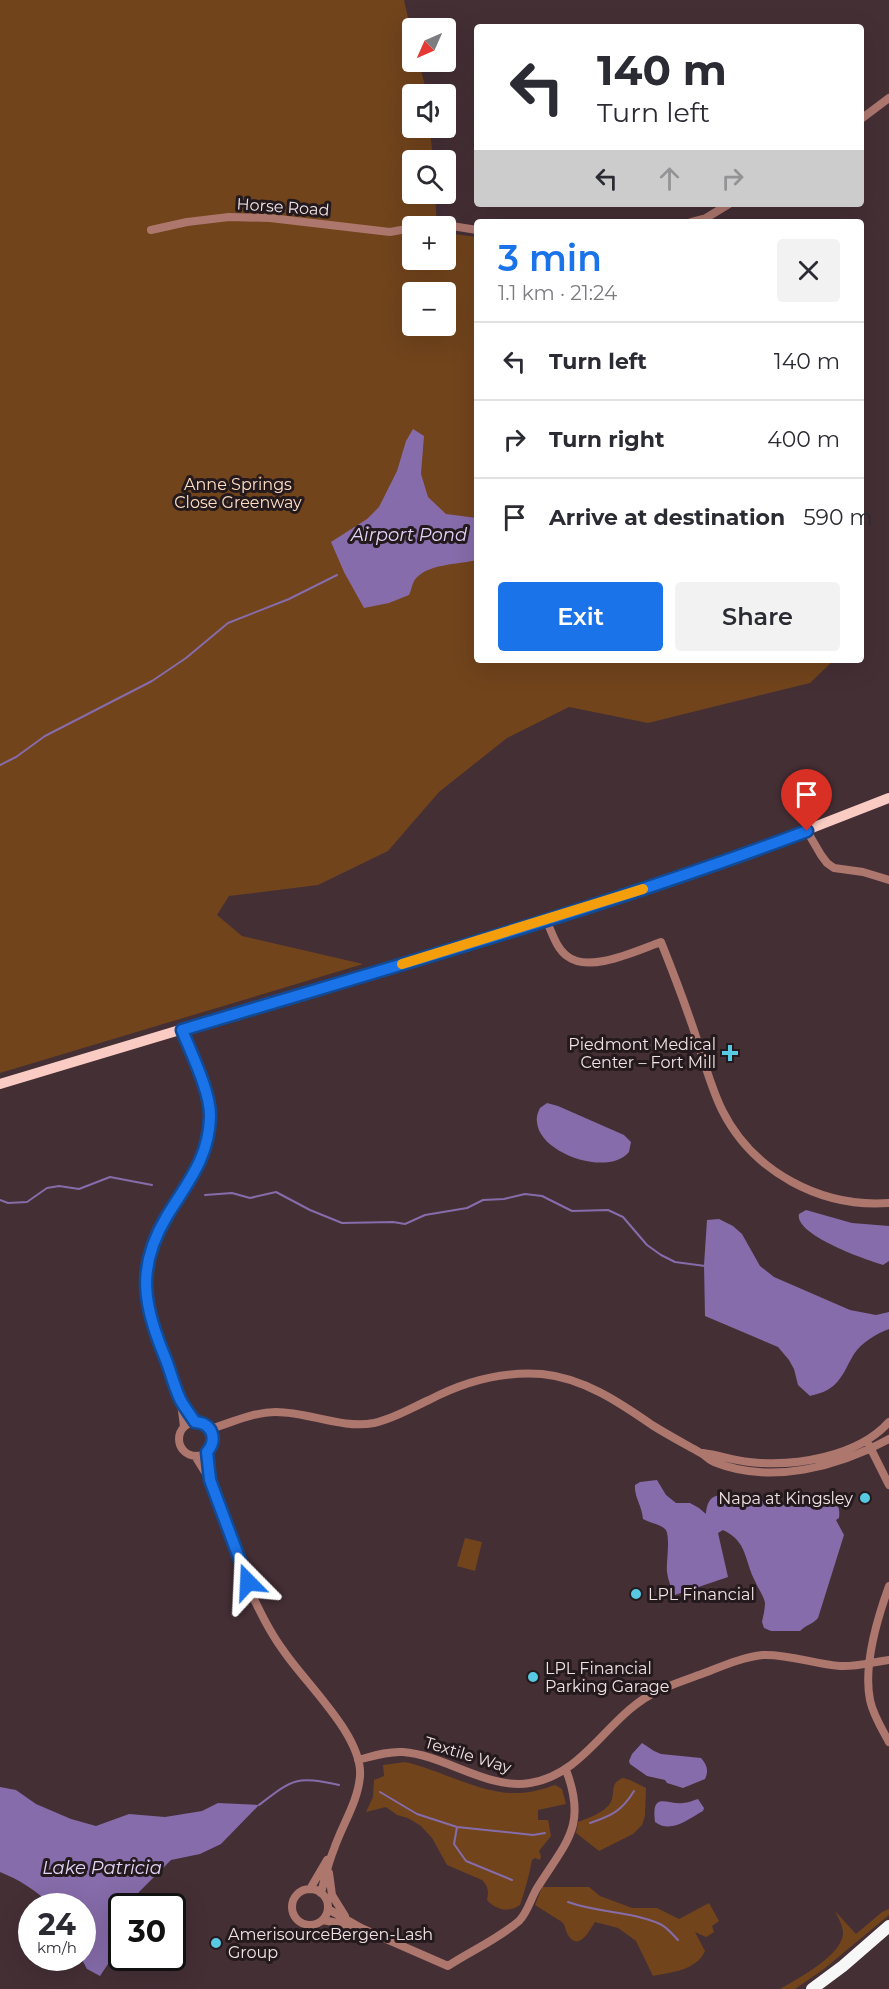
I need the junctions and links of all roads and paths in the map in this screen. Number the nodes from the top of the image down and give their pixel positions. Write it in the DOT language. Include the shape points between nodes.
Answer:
graph roads {
  1 [pos="889,99"];
  2 [pos="864,117"];
  3 [pos="724,207"];
  4 [pos="702,219"];
  5 [pos="456,227"];
  6 [pos="151,230"];
  7 [pos="402,230"];
  8 [pos="474,230"];
  9 [pos="889,798"];
  10 [pos="807,831"];
  11 [pos="889,880"];
  12 [pos="546,920"];
  13 [pos="182,1030"];
  14 [pos="0,1084"];
  15 [pos="889,1203"];
  16 [pos="180,1399"];
  17 [pos="195,1422"];
  18 [pos="889,1422"];
  19 [pos="184,1427"];
  20 [pos="211,1433"];
  21 [pos="889,1439"];
  22 [pos="868,1444"];
  23 [pos="207,1452"];
  24 [pos="195,1456"];
  25 [pos="210,1480"];
  26 [pos="889,1485"];
  27 [pos="889,1586"];
  28 [pos="889,1660"];
  29 [pos="870,1663"];
  30 [pos="889,1743"];
  31 [pos="358,1760"];
  32 [pos="566,1770"];
  33 [pos="333,1849"];
  34 [pos="328,1867"];
  35 [pos="310,1889"];
  36 [pos="321,1893"];
  37 [pos="328,1909"];
  38 [pos="323,1920"];
  39 [pos="349,1921"];
  40 [pos="889,1926"];
  41 [pos="361,1928"];
  42 [pos="812,1989"];
  1 -- 2 [label="street"];
  3 -- 4 [label="street"];
  5 -- 8 [label="street"];
  6 -- 7 [label="street, Horse Road" via="229,217 390,232"];
  9 -- 10 [label="main road"];
  10 -- 11 [label="street" via="826,863 834,868"];
  10 -- 12 [label="main road"];
  12 -- 13 [label="main road"];
  12 -- 15 [label="street" via="568,957 588,964 661,942 716,1097 745,1144 791,1182 809,1190 849,1202"];
  13 -- 14 [label="main road"];
  13 -- 16 [label="street" via="206,1093 209,1129 206,1150 156,1237 146,1282 150,1320"];
  16 -- 17 [label="street"];
  16 -- 19 [label="street"];
  17 -- 19 [label="street"];
  17 -- 20 [label="street"];
  18 -- 22 [label="street"];
  19 -- 24 [label="street" via="179,1442 185,1452"];
  20 -- 22 [label="street" via="256,1415 277,1412 343,1423 373,1423 462,1384 498,1375 529,1374 566,1379 587,1387 711,1461 741,1470 810,1469 842,1460"];
  20 -- 23 [label="street" via="212,1445"];
  21 -- 22 [label="street"];
  22 -- 26 [label="street"];
  23 -- 24 [label="street"];
  23 -- 25 [label="street"];
  24 -- 25 [label="street"];
  25 -- 31 [label="street" via="262,1615 283,1652 347,1734"];
  27 -- 29 [label="street" via="872,1641"];
  28 -- 29 [label="street, Textile Way"];
  29 -- 30 [label="street" via="869,1699"];
  29 -- 32 [label="street, Textile Way" via="842,1666 782,1656 744,1658 658,1690 625,1712"];
  31 -- 32 [label="street, Textile Way" via="403,1752 510,1784 539,1782"];
  31 -- 33 [label="street" via="358,1789"];
  32 -- 41 [label="street" via="574,1801 572,1831 519,1921 448,1966"];
  33 -- 34 [label="street"];
  33 -- 35 [label="street"];
  34 -- 36 [label="street"];
  34 -- 39 [label="street" via="332,1895"];
  35 -- 36 [label="street"];
  35 -- 38 [label="street" via="296,1895 292,1913 304,1924"];
  36 -- 37 [label="street"];
  37 -- 38 [label="street"];
  37 -- 39 [label="street"];
  38 -- 41 [label="street"];
  39 -- 41 [label="street"];
  40 -- 42 [label="highway"];
}
